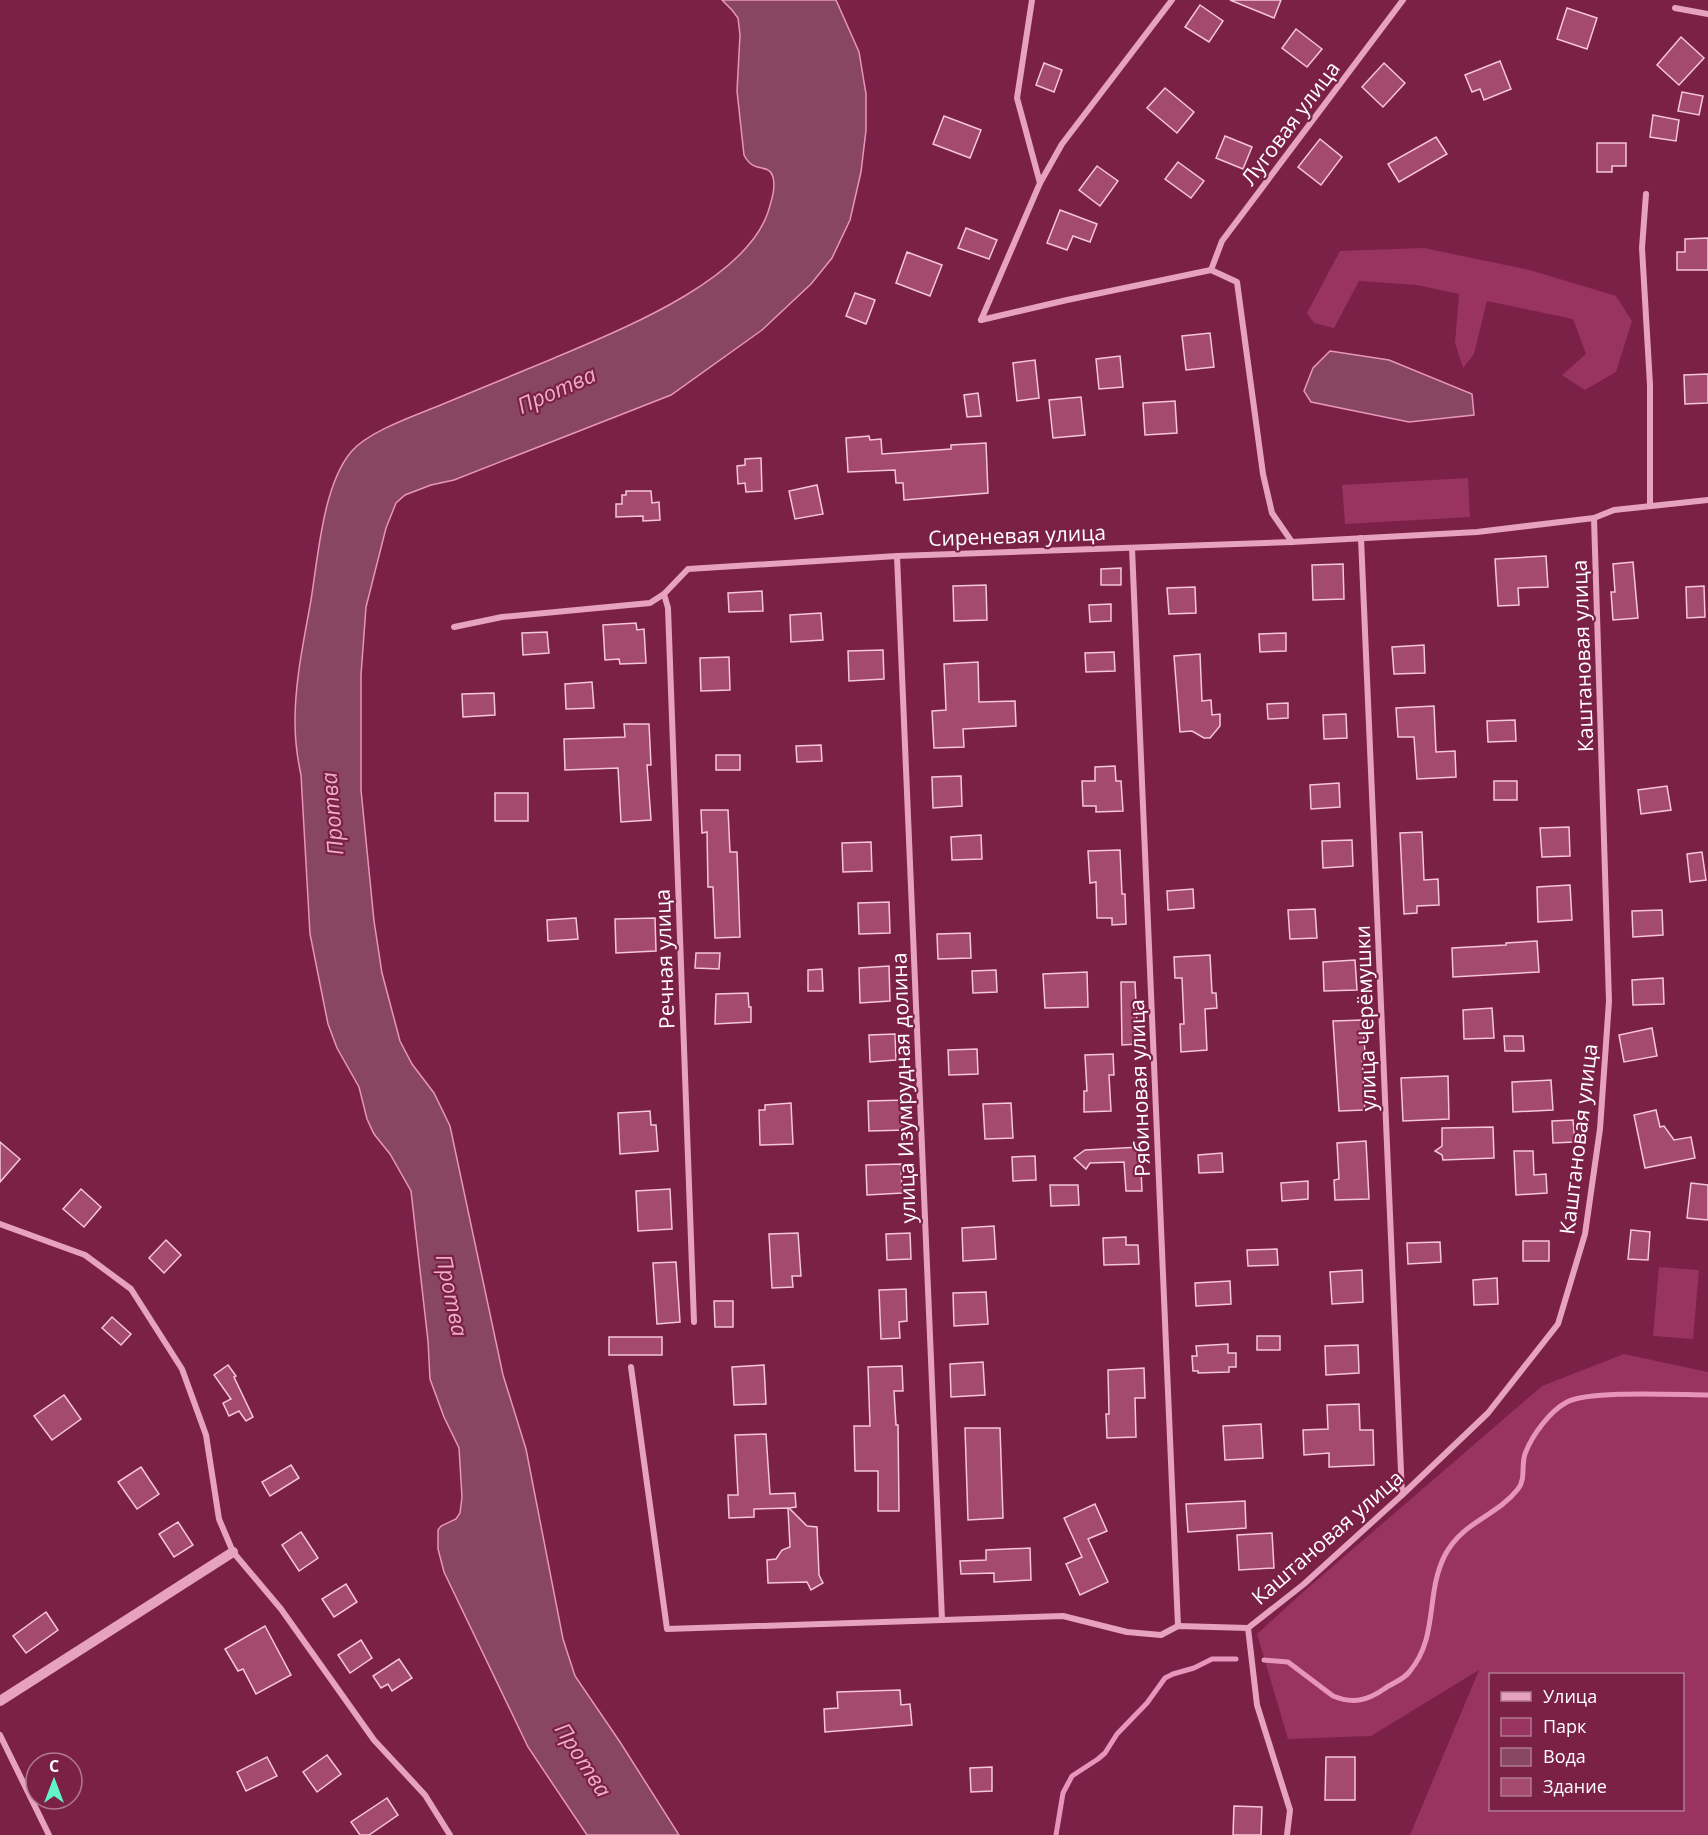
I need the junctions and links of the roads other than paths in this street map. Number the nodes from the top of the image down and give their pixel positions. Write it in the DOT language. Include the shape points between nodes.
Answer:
graph roads {
  1 [pos="1032,0"];
  2 [pos="1172,0"];
  3 [pos="1403,0"];
  4 [pos="1674,8"];
  5 [pos="1708,14"];
  6 [pos="1040,183"];
  7 [pos="1646,194"];
  8 [pos="1211,270"];
  9 [pos="1708,501"];
  10 [pos="1650,506"];
  11 [pos="1594,518"];
  12 [pos="1361,538"];
  13 [pos="1292,542"];
  14 [pos="1132,548"];
  15 [pos="897,556"];
  16 [pos="664,594"];
  17 [pos="454,627"];
  18 [pos="0,1224"];
  19 [pos="694,1322"];
  20 [pos="632,1367"];
  21 [pos="1402,1495"];
  22 [pos="233,1552"];
  23 [pos="942,1620"];
  24 [pos="1178,1626"];
  25 [pos="1248,1628"];
  26 [pos="0,1701"];
  27 [pos="0,1735"];
  28 [pos="49,1835"];
  29 [pos="450,1835"];
  30 [pos="1287,1835"];
  1 -- 6 [label="street" via="1017,98"];
  2 -- 6 [label="street" via="1062,144"];
  3 -- 8 [label="street, Луговая улица" via="1222,242"];
  4 -- 5 [label="street"];
  6 -- 8 [label="street" via="981,320"];
  7 -- 10 [label="street" via="1642,248 1650,385"];
  8 -- 13 [label="street" via="1237,282 1263,474 1272,513"];
  9 -- 10 [label="street, Сиреневая улица"];
  10 -- 11 [label="street, Сиреневая улица" via="1614,510"];
  11 -- 12 [label="street, Сиреневая улица" via="1478,532"];
  11 -- 21 [label="street, Каштановая улица" via="1609,1001 1600,1129 1585,1234 1558,1324 1488,1413"];
  12 -- 13 [label="street, Сиреневая улица"];
  12 -- 21 [label="street, улица Черёмушки"];
  13 -- 14 [label="street, Сиреневая улица"];
  14 -- 15 [label="street, Сиреневая улица"];
  14 -- 24 [label="street, Рябиновая улица"];
  15 -- 16 [label="street, Сиреневая улица" via="688,569"];
  15 -- 23 [label="street, улица Изумрудная долина"];
  16 -- 17 [label="street, Сиреневая улица" via="650,603 502,617"];
  16 -- 19 [label="street, Речная улица" via="668,608"];
  18 -- 22 [label="street" via="85,1255 131,1289 182,1369 206,1435 219,1519"];
  20 -- 23 [label="street" via="667,1629"];
  21 -- 25 [label="street, Каштановая улица" via="1304,1584"];
  22 -- 26 [label="street"];
  22 -- 29 [label="street" via="281,1609 374,1740 425,1795"];
  23 -- 24 [label="street" via="1063,1616 1127,1632 1161,1635"];
  24 -- 25 [label="street"];
  25 -- 30 [label="street" via="1257,1705 1290,1810"];
  27 -- 28 [label="street"];
}
